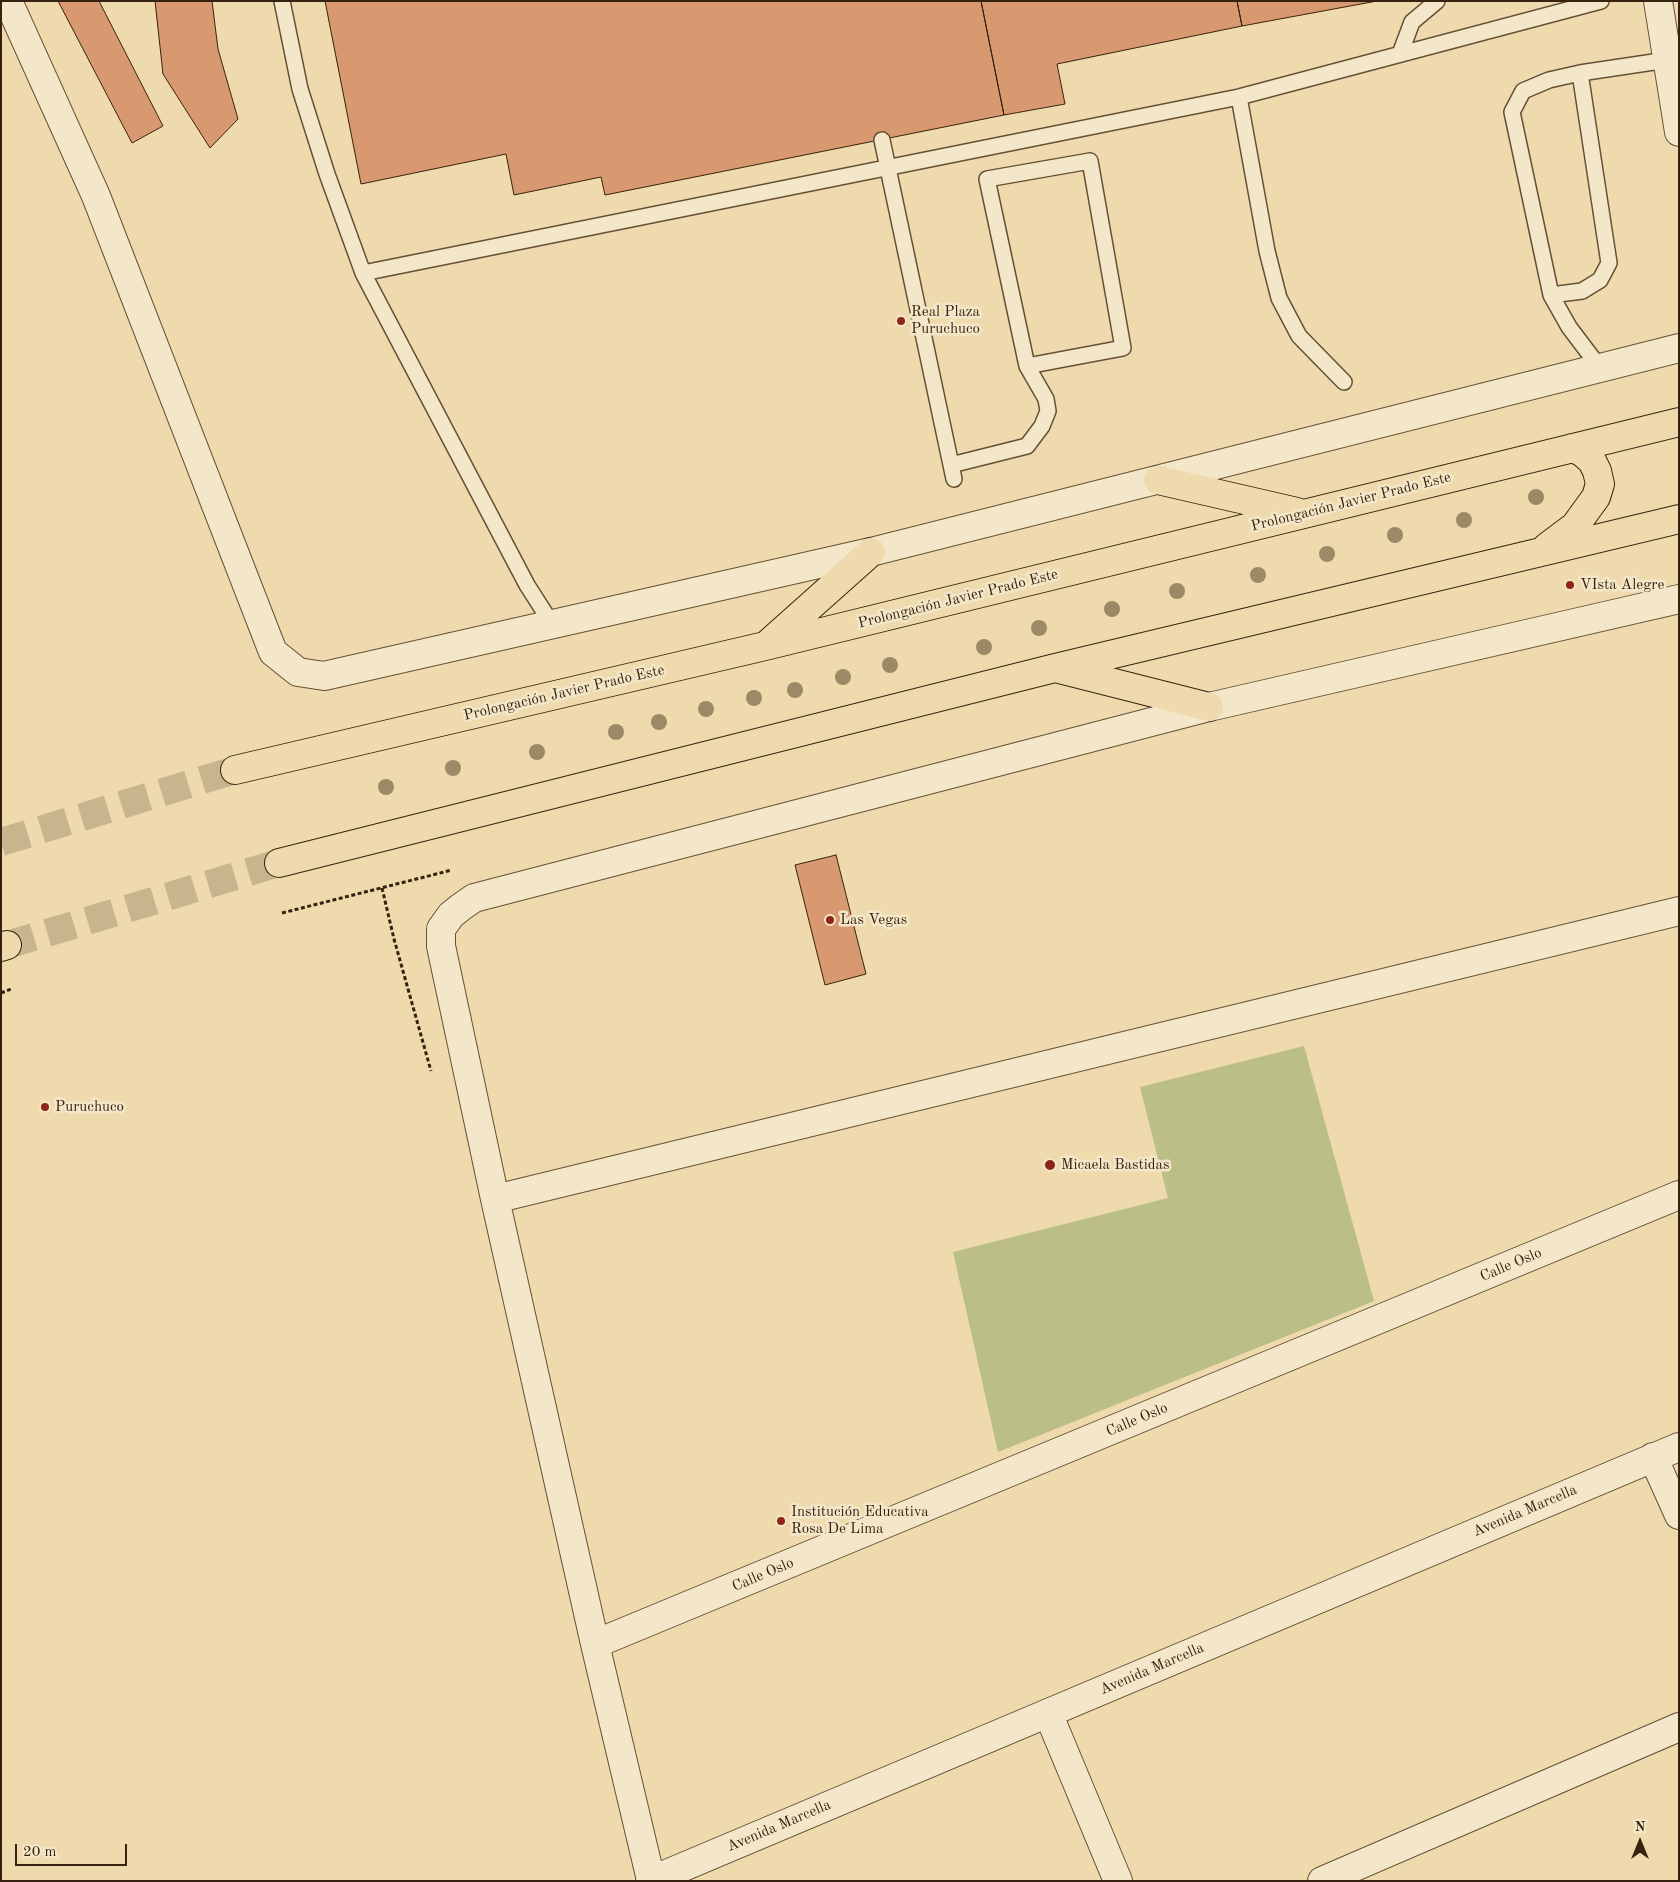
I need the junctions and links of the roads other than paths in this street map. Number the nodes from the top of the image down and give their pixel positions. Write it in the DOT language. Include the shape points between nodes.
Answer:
graph roads {
  1 [pos="8,1"];
  2 [pos="282,1"];
  3 [pos="1437,1"];
  4 [pos="1601,1"];
  5 [pos="1658,1"];
  6 [pos="1400,54"];
  7 [pos="1667,60"];
  8 [pos="1580,73"];
  9 [pos="1239,97"];
  10 [pos="1678,127"];
  11 [pos="882,140"];
  12 [pos="887,168"];
  13 [pos="363,273"];
  14 [pos="1551,295"];
  15 [pos="1679,348"];
  16 [pos="1027,366"];
  17 [pos="1600,368"];
  18 [pos="1344,382"];
  19 [pos="1679,422"];
  20 [pos="1572,448"];
  21 [pos="1158,480"];
  22 [pos="1303,514"];
  23 [pos="1679,519"];
  24 [pos="871,552"];
  25 [pos="1540,552"];
  26 [pos="1679,599"];
  27 [pos="552,624"];
  28 [pos="766,646"];
  29 [pos="1056,668"];
  30 [pos="1209,707"];
  31 [pos="235,770"];
  32 [pos="279,863"];
  33 [pos="1679,911"];
  34 [pos="1679,1195"];
  35 [pos="495,1199"];
  36 [pos="1679,1447"];
  37 [pos="1653,1457"];
  38 [pos="1679,1515"];
  39 [pos="596,1644"];
  40 [pos="1048,1713"];
  41 [pos="1679,1727"];
  42 [pos="651,1880"];
  43 [pos="1118,1881"];
  44 [pos="1322,1881"];
  1 -- 27 [label="street" via="96,196 273,652 298,672 324,676"];
  2 -- 13 [label="lane" via="300,90"];
  3 -- 6 [label="lane" via="1412,22"];
  4 -- 6 [label="lane"];
  5 -- 7 [label="street"];
  6 -- 9 [label="lane"];
  7 -- 8 [label="lane"];
  7 -- 10 [label="street"];
  8 -- 14 [label="lane" via="1609,263 1600,280 1582,291"];
  8 -- 14 [label="lane" via="1549,80 1523,91 1512,112"];
  9 -- 12 [label="lane"];
  9 -- 18 [label="lane" via="1279,298 1299,336"];
  11 -- 12 [label="lane"];
  12 -- 13 [label="lane"];
  12 -- 16 [label="lane" via="952,472 1027,446 1042,426 1048,411 1046,399"];
  13 -- 27 [label="lane" via="527,585"];
  14 -- 17 [label="lane"];
  15 -- 17 [label="street"];
  16 -- 16 [label="lane" via="1123,348 1090,161 987,179"];
  17 -- 21 [label="street"];
  19 -- 20 [label="main road, Prolongación Javier Prado Este"];
  20 -- 22 [label="main road, Prolongación Javier Prado Este"];
  20 -- 25 [label="main road" via="1592,461 1597,471 1600,484 1596,497 1574,526"];
  21 -- 22 [label="main road"];
  21 -- 24 [label="street"];
  22 -- 28 [label="main road, Prolongación Javier Prado Este"];
  23 -- 25 [label="main road"];
  24 -- 27 [label="street"];
  24 -- 28 [label="main road"];
  25 -- 29 [label="main road"];
  26 -- 30 [label="street"];
  28 -- 31 [label="main road, Prolongación Javier Prado Este"];
  29 -- 30 [label="main road"];
  29 -- 32 [label="main road"];
  30 -- 35 [label="street" via="474,898 461,906 441,929 441,946"];
  33 -- 35 [label="street"];
  34 -- 39 [label="street, Calle Oslo"];
  35 -- 39 [label="street"];
  36 -- 37 [label="street"];
  37 -- 38 [label="street"];
  37 -- 40 [label="street, Avenida Marcella"];
  39 -- 42 [label="street"];
  40 -- 42 [label="street, Avenida Marcella"];
  40 -- 43 [label="street"];
  41 -- 44 [label="street"];
}
